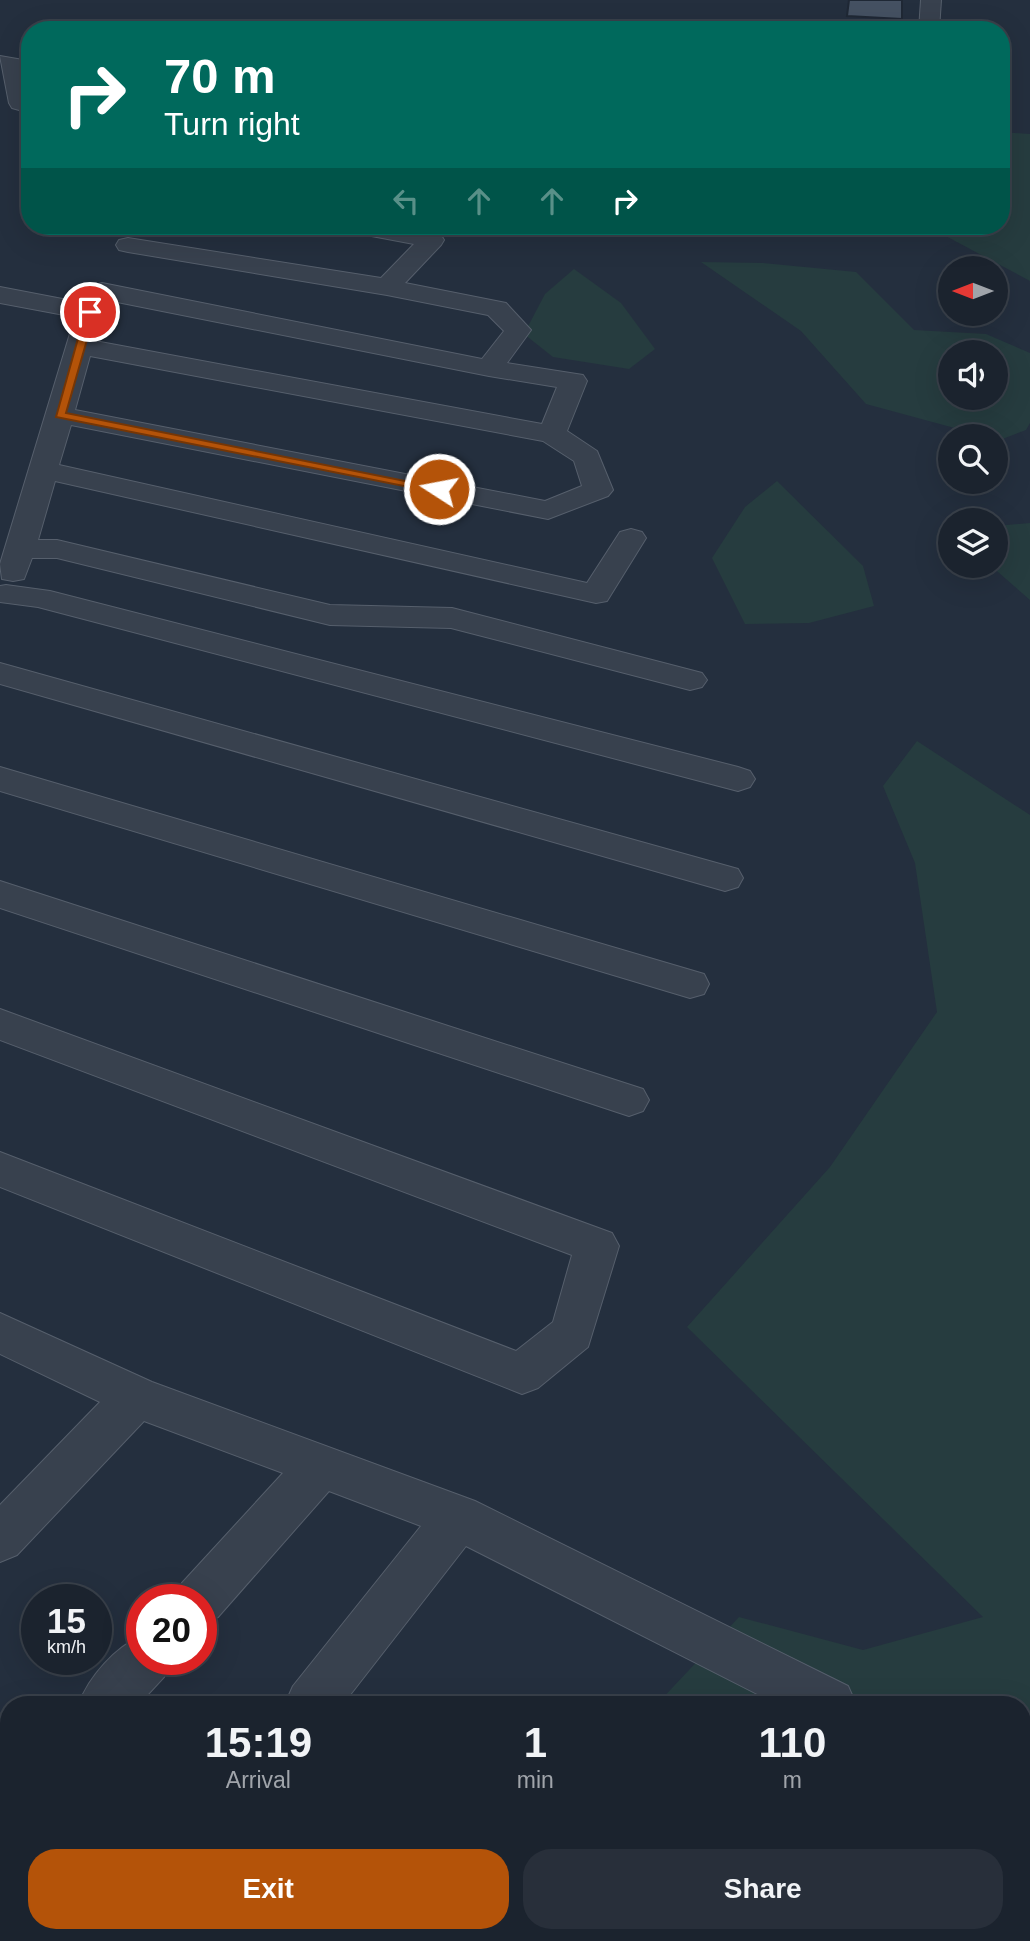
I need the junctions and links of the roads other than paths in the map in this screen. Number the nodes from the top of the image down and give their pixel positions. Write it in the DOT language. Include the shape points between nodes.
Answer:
graph roads {
  1 [pos="931,0"];
  2 [pos="930,21"];
  3 [pos="0,62"];
  4 [pos="21,103"];
  5 [pos="134,235"];
  6 [pos="404,235"];
  7 [pos="387,287"];
  8 [pos="0,295"];
  9 [pos="96,301"];
  10 [pos="80,345"];
  11 [pos="489,368"];
  12 [pos="60,415"];
  13 [pos="552,433"];
  14 [pos="44,470"];
  15 [pos="631,538"];
  16 [pos="20,549"];
  17 [pos="3,598"];
  18 [pos="0,673"];
  19 [pos="690,680"];
  20 [pos="0,779"];
  21 [pos="738,779"];
  22 [pos="725,878"];
  23 [pos="0,894"];
  24 [pos="690,984"];
  25 [pos="0,1024"];
  26 [pos="629,1100"];
  27 [pos="0,1169"];
  28 [pos="0,1332"];
  29 [pos="136,1397"];
  30 [pos="321,1465"];
  31 [pos="458,1517"];
  32 [pos="0,1539"];
  33 [pos="214,1584"];
  34 [pos="132,1675"];
  35 [pos="113,1696"];
  36 [pos="317,1696"];
  37 [pos="814,1696"];
  1 -- 2 [label="lane"];
  3 -- 4 [label="lane" via="15,65"];
  5 -- 7 [label="lane"];
  5 -- 9 [label="lane"];
  6 -- 7 [label="lane" via="432,240"];
  7 -- 11 [label="lane" via="496,309 518,330"];
  8 -- 9 [label="lane"];
  9 -- 10 [label="lane"];
  9 -- 11 [label="lane"];
  10 -- 12 [label="lane"];
  10 -- 13 [label="lane"];
  11 -- 13 [label="lane" via="573,381"];
  12 -- 13 [label="lane" via="548,510 598,490 587,457"];
  12 -- 14 [label="lane"];
  14 -- 15 [label="lane" via="596,594"];
  14 -- 16 [label="lane"];
  16 -- 17 [label="lane"];
  16 -- 19 [label="lane" via="57,549 330,615 452,618"];
  17 -- 21 [label="lane" via="53,601"];
  18 -- 22 [label="lane"];
  20 -- 24 [label="lane"];
  23 -- 26 [label="lane"];
  25 -- 27 [label="lane" via="597,1246 572,1333 522,1374"];
  28 -- 29 [label="lane"];
  29 -- 30 [label="lane"];
  29 -- 32 [label="lane"];
  30 -- 31 [label="lane"];
  30 -- 33 [label="lane"];
  31 -- 36 [label="lane"];
  31 -- 37 [label="lane"];
  34 -- 35 [label="lane"];
}
